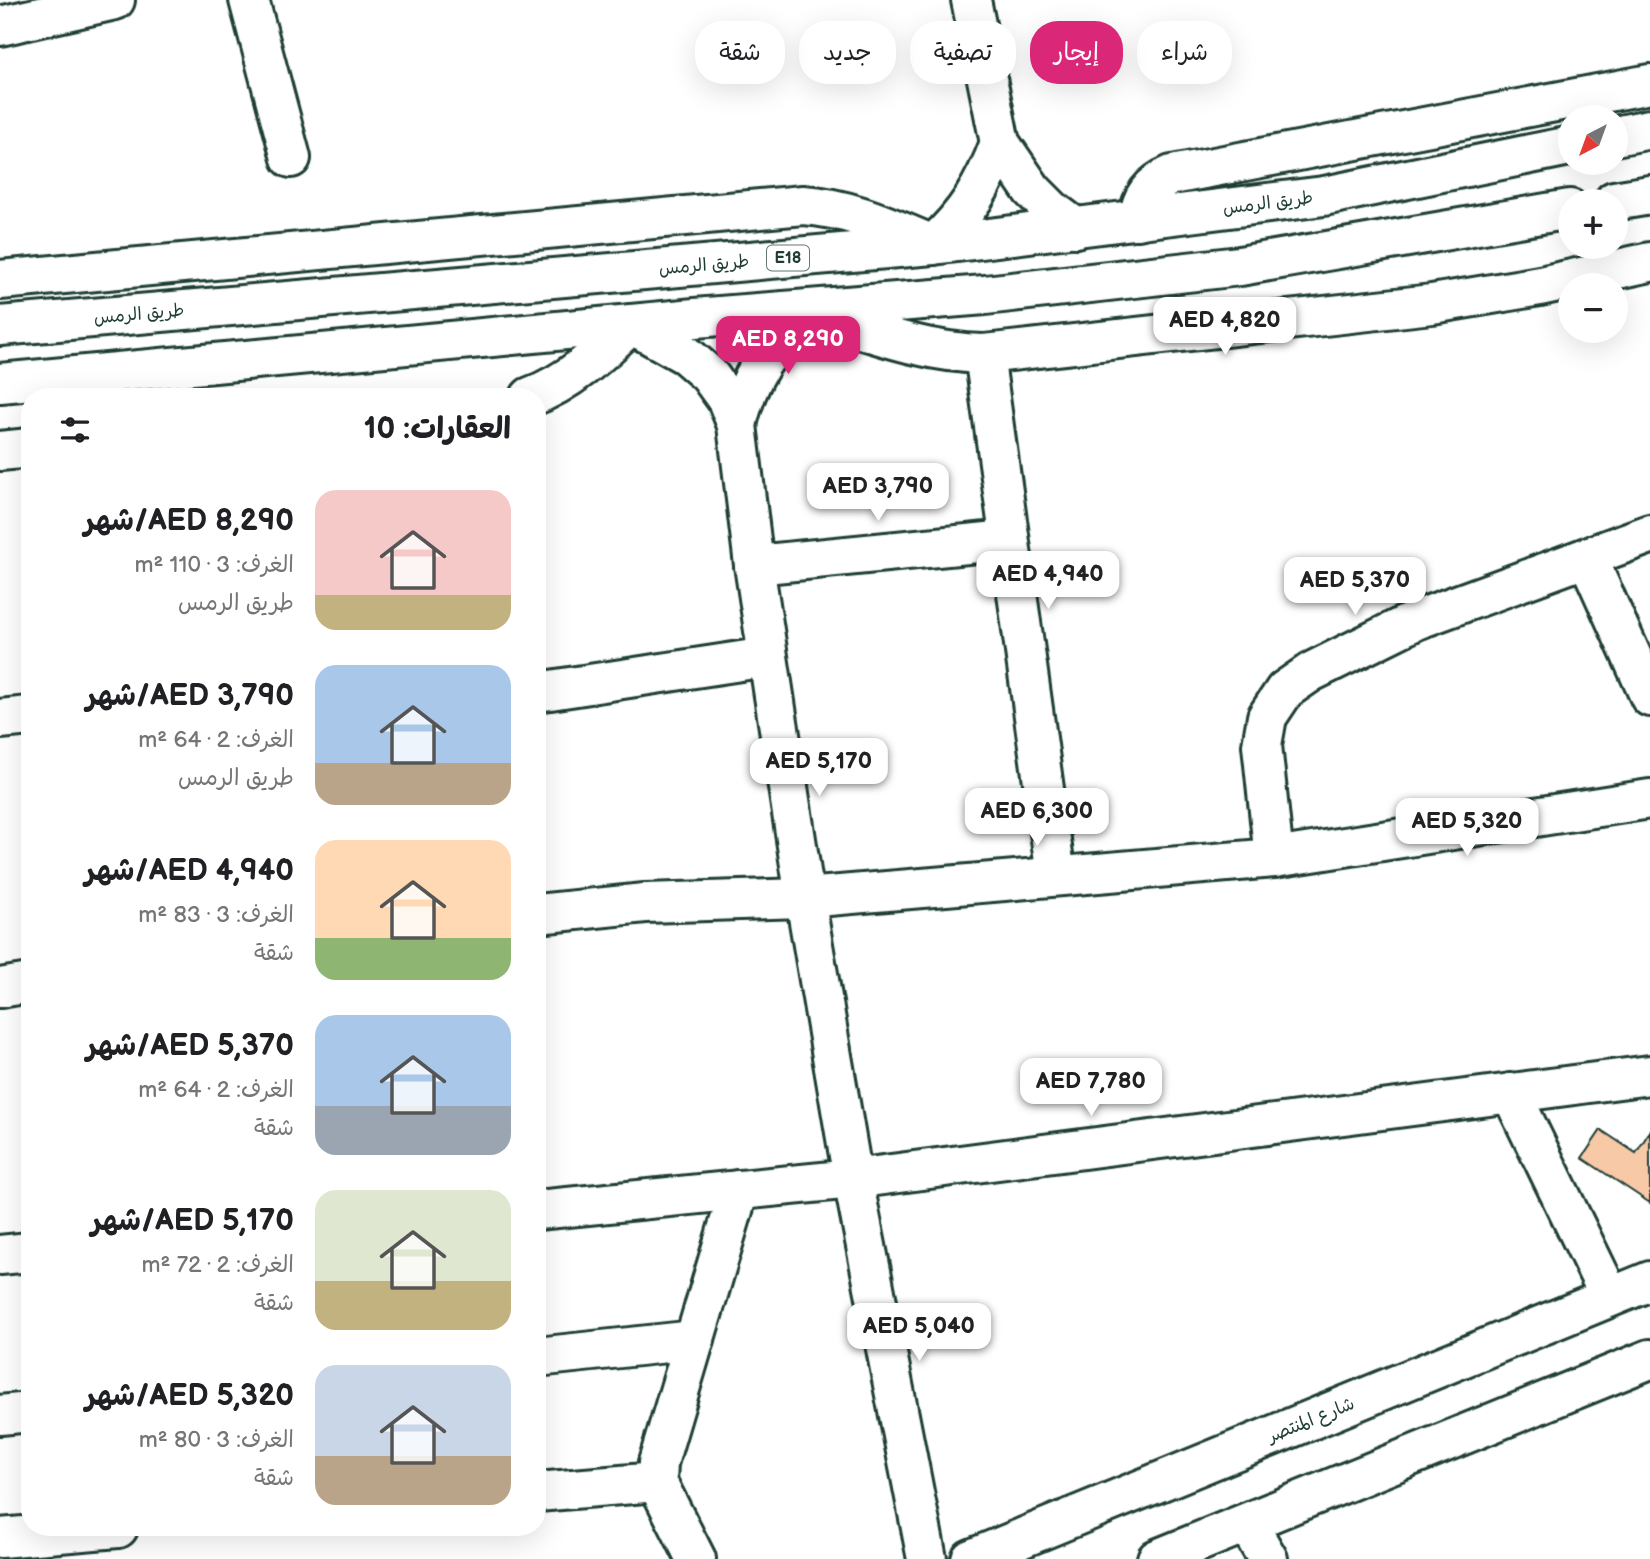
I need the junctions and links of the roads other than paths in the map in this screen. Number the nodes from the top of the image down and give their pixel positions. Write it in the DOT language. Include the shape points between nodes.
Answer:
graph roads {
  1 [pos="115,0"];
  2 [pos="249,0"];
  3 [pos="971,0"];
  4 [pos="0,26"];
  5 [pos="1650,84"];
  6 [pos="1650,129"];
  7 [pos="1628,133"];
  8 [pos="1000,143"];
  9 [pos="1558,148"];
  10 [pos="290,158"];
  11 [pos="1650,195"];
  12 [pos="1628,199"];
  13 [pos="1558,211"];
  14 [pos="1138,220"];
  15 [pos="1076,228"];
  16 [pos="933,245"];
  17 [pos="1650,262"];
  18 [pos="0,280"];
  19 [pos="804,311"];
  20 [pos="631,324"];
  21 [pos="0,326"];
  22 [pos="984,354"];
  23 [pos="0,383"];
  24 [pos="546,391"];
  25 [pos="737,425"];
  26 [pos="21,450"];
  27 [pos="0,451"];
  28 [pos="1650,534"];
  29 [pos="1008,540"];
  30 [pos="1587,557"];
  31 [pos="754,565"];
  32 [pos="767,657"];
  33 [pos="546,691"];
  34 [pos="1650,696"];
  35 [pos="21,717"];
  36 [pos="0,719"];
  37 [pos="1650,799"];
  38 [pos="1274,858"];
  39 [pos="1056,876"];
  40 [pos="805,898"];
  41 [pos="546,913"];
  42 [pos="21,984"];
  43 [pos="0,988"];
  44 [pos="1650,1075"];
  45 [pos="1511,1093"];
  46 [pos="853,1179"];
  47 [pos="739,1190"];
  48 [pos="546,1209"];
  49 [pos="21,1253"];
  50 [pos="0,1255"];
  51 [pos="1650,1281"];
  52 [pos="1610,1297"];
  53 [pos="695,1340"];
  54 [pos="546,1356"];
  55 [pos="1650,1359"];
  56 [pos="21,1413"];
  57 [pos="0,1415"];
  58 [pos="657,1482"];
  59 [pos="546,1491"];
  60 [pos="1247,1523"];
  61 [pos="24,1536"];
  62 [pos="0,1538"];
  63 [pos="696,1559"];
  64 [pos="926,1559"];
  65 [pos="971,1559"];
  66 [pos="1157,1559"];
  67 [pos="1268,1559"];
  1 -- 4 [label="main road"];
  2 -- 10 [label="main road"];
  3 -- 8 [label="main road"];
  5 -- 14 [label="main road" via="1172,175 1151,188 1139,208"];
  6 -- 7 [label="main road"];
  8 -- 15 [label="main road" via="1032,190"];
  8 -- 16 [label="main road" via="974,200"];
  9 -- 14 [label="main road, طريق الرمس / E18" via="1324,196"];
  11 -- 12 [label="main road"];
  13 -- 19 [label="main road" via="1240,266"];
  14 -- 15 [label="main road, طريق الرمس / E18"];
  15 -- 16 [label="main road, طريق الرمس / E18"];
  16 -- 18 [label="main road" via="851,212 803,205"];
  16 -- 21 [label="main road, طريق الرمس / E18"];
  17 -- 22 [label="main road" via="1432,304"];
  19 -- 20 [label="main road"];
  19 -- 22 [label="main road" via="932,349"];
  19 -- 25 [label="main road" via="769,349 743,398"];
  20 -- 23 [label="main road"];
  20 -- 24 [label="main road"];
  20 -- 25 [label="main road" via="686,355 709,375"];
  22 -- 29 [label="main road"];
  25 -- 31 [label="main road"];
  26 -- 27 [label="main road"];
  28 -- 30 [label="main road"];
  29 -- 31 [label="main road"];
  29 -- 39 [label="main road"];
  30 -- 34 [label="main road"];
  30 -- 38 [label="main road" via="1416,621 1311,672 1285,690 1267,718 1262,746"];
  31 -- 32 [label="main road"];
  32 -- 33 [label="main road"];
  32 -- 40 [label="main road"];
  35 -- 36 [label="main road"];
  37 -- 38 [label="main road"];
  38 -- 39 [label="main road"];
  39 -- 40 [label="main road"];
  40 -- 41 [label="main road" via="645,903"];
  40 -- 46 [label="main road"];
  42 -- 43 [label="main road"];
  44 -- 45 [label="main road"];
  45 -- 46 [label="main road"];
  45 -- 52 [label="main road"];
  46 -- 47 [label="main road"];
  46 -- 64 [label="main road"];
  47 -- 48 [label="main road"];
  47 -- 53 [label="main road"];
  49 -- 50 [label="main road"];
  51 -- 52 [label="main road, شارع المنتصر"];
  52 -- 65 [label="main road, شارع المنتصر"];
  53 -- 54 [label="main road"];
  53 -- 58 [label="main road" via="658,1463"];
  55 -- 60 [label="main road"];
  56 -- 57 [label="main road"];
  58 -- 59 [label="main road"];
  58 -- 63 [label="main road"];
  60 -- 66 [label="main road"];
  60 -- 67 [label="main road"];
  61 -- 62 [label="main road"];
}
